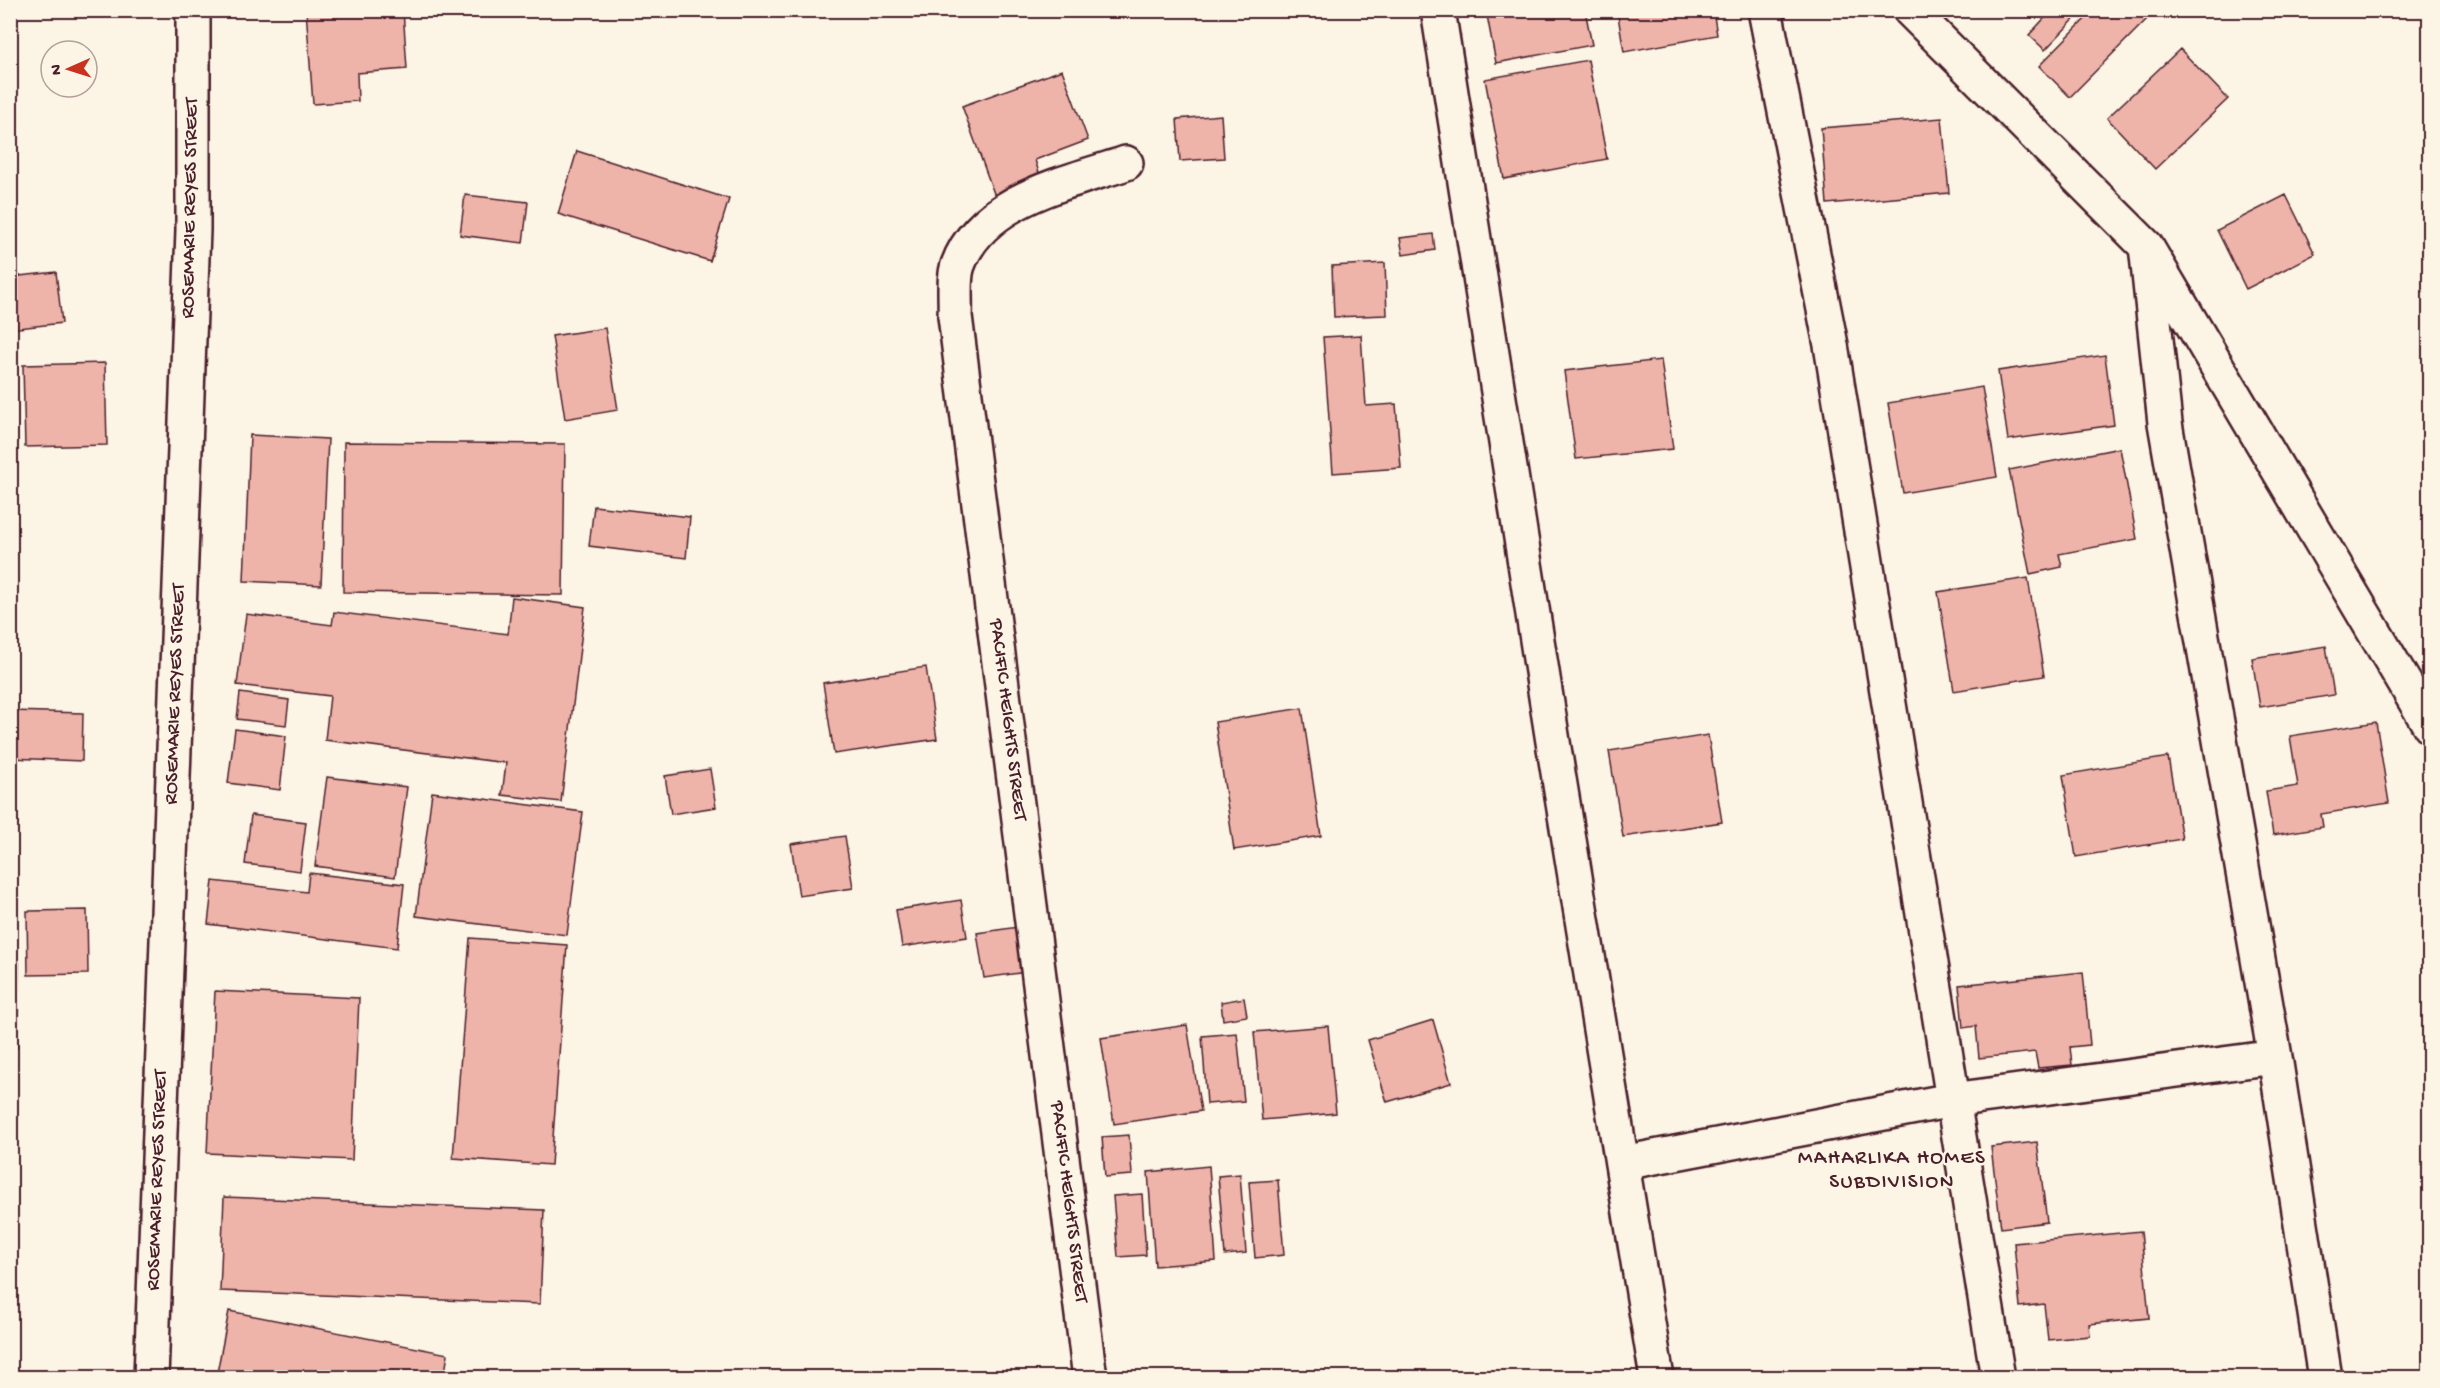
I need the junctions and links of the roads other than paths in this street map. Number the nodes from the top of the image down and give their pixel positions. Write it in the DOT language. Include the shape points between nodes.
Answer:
graph roads {
  1 [pos="193,10"];
  2 [pos="1438,10"];
  3 [pos="1765,10"];
  4 [pos="1910,10"];
  5 [pos="1126,163"];
  6 [pos="2146,246"];
  7 [pos="2430,726"];
  8 [pos="2274,1057"];
  9 [pos="1952,1100"];
  10 [pos="1623,1163"];
  11 [pos="151,1377"];
  12 [pos="1090,1377"];
  13 [pos="1657,1377"];
  14 [pos="1998,1377"];
  15 [pos="2325,1377"];
  1 -- 11 [label="street, ROSEMARIE REYES STREET" via="194,230"];
  2 -- 10 [label="street"];
  3 -- 9 [label="street" via="1831,345"];
  4 -- 6 [label="street"];
  5 -- 12 [label="street, PACIFIC HEIGHTS STREET" via="1041,191 1002,212 973,236 958,266 955,316"];
  6 -- 7 [label="street"];
  6 -- 8 [label="street" via="2165,423"];
  8 -- 9 [label="street"];
  8 -- 15 [label="street"];
  9 -- 10 [label="street"];
  9 -- 14 [label="street"];
  10 -- 13 [label="street"];
}
